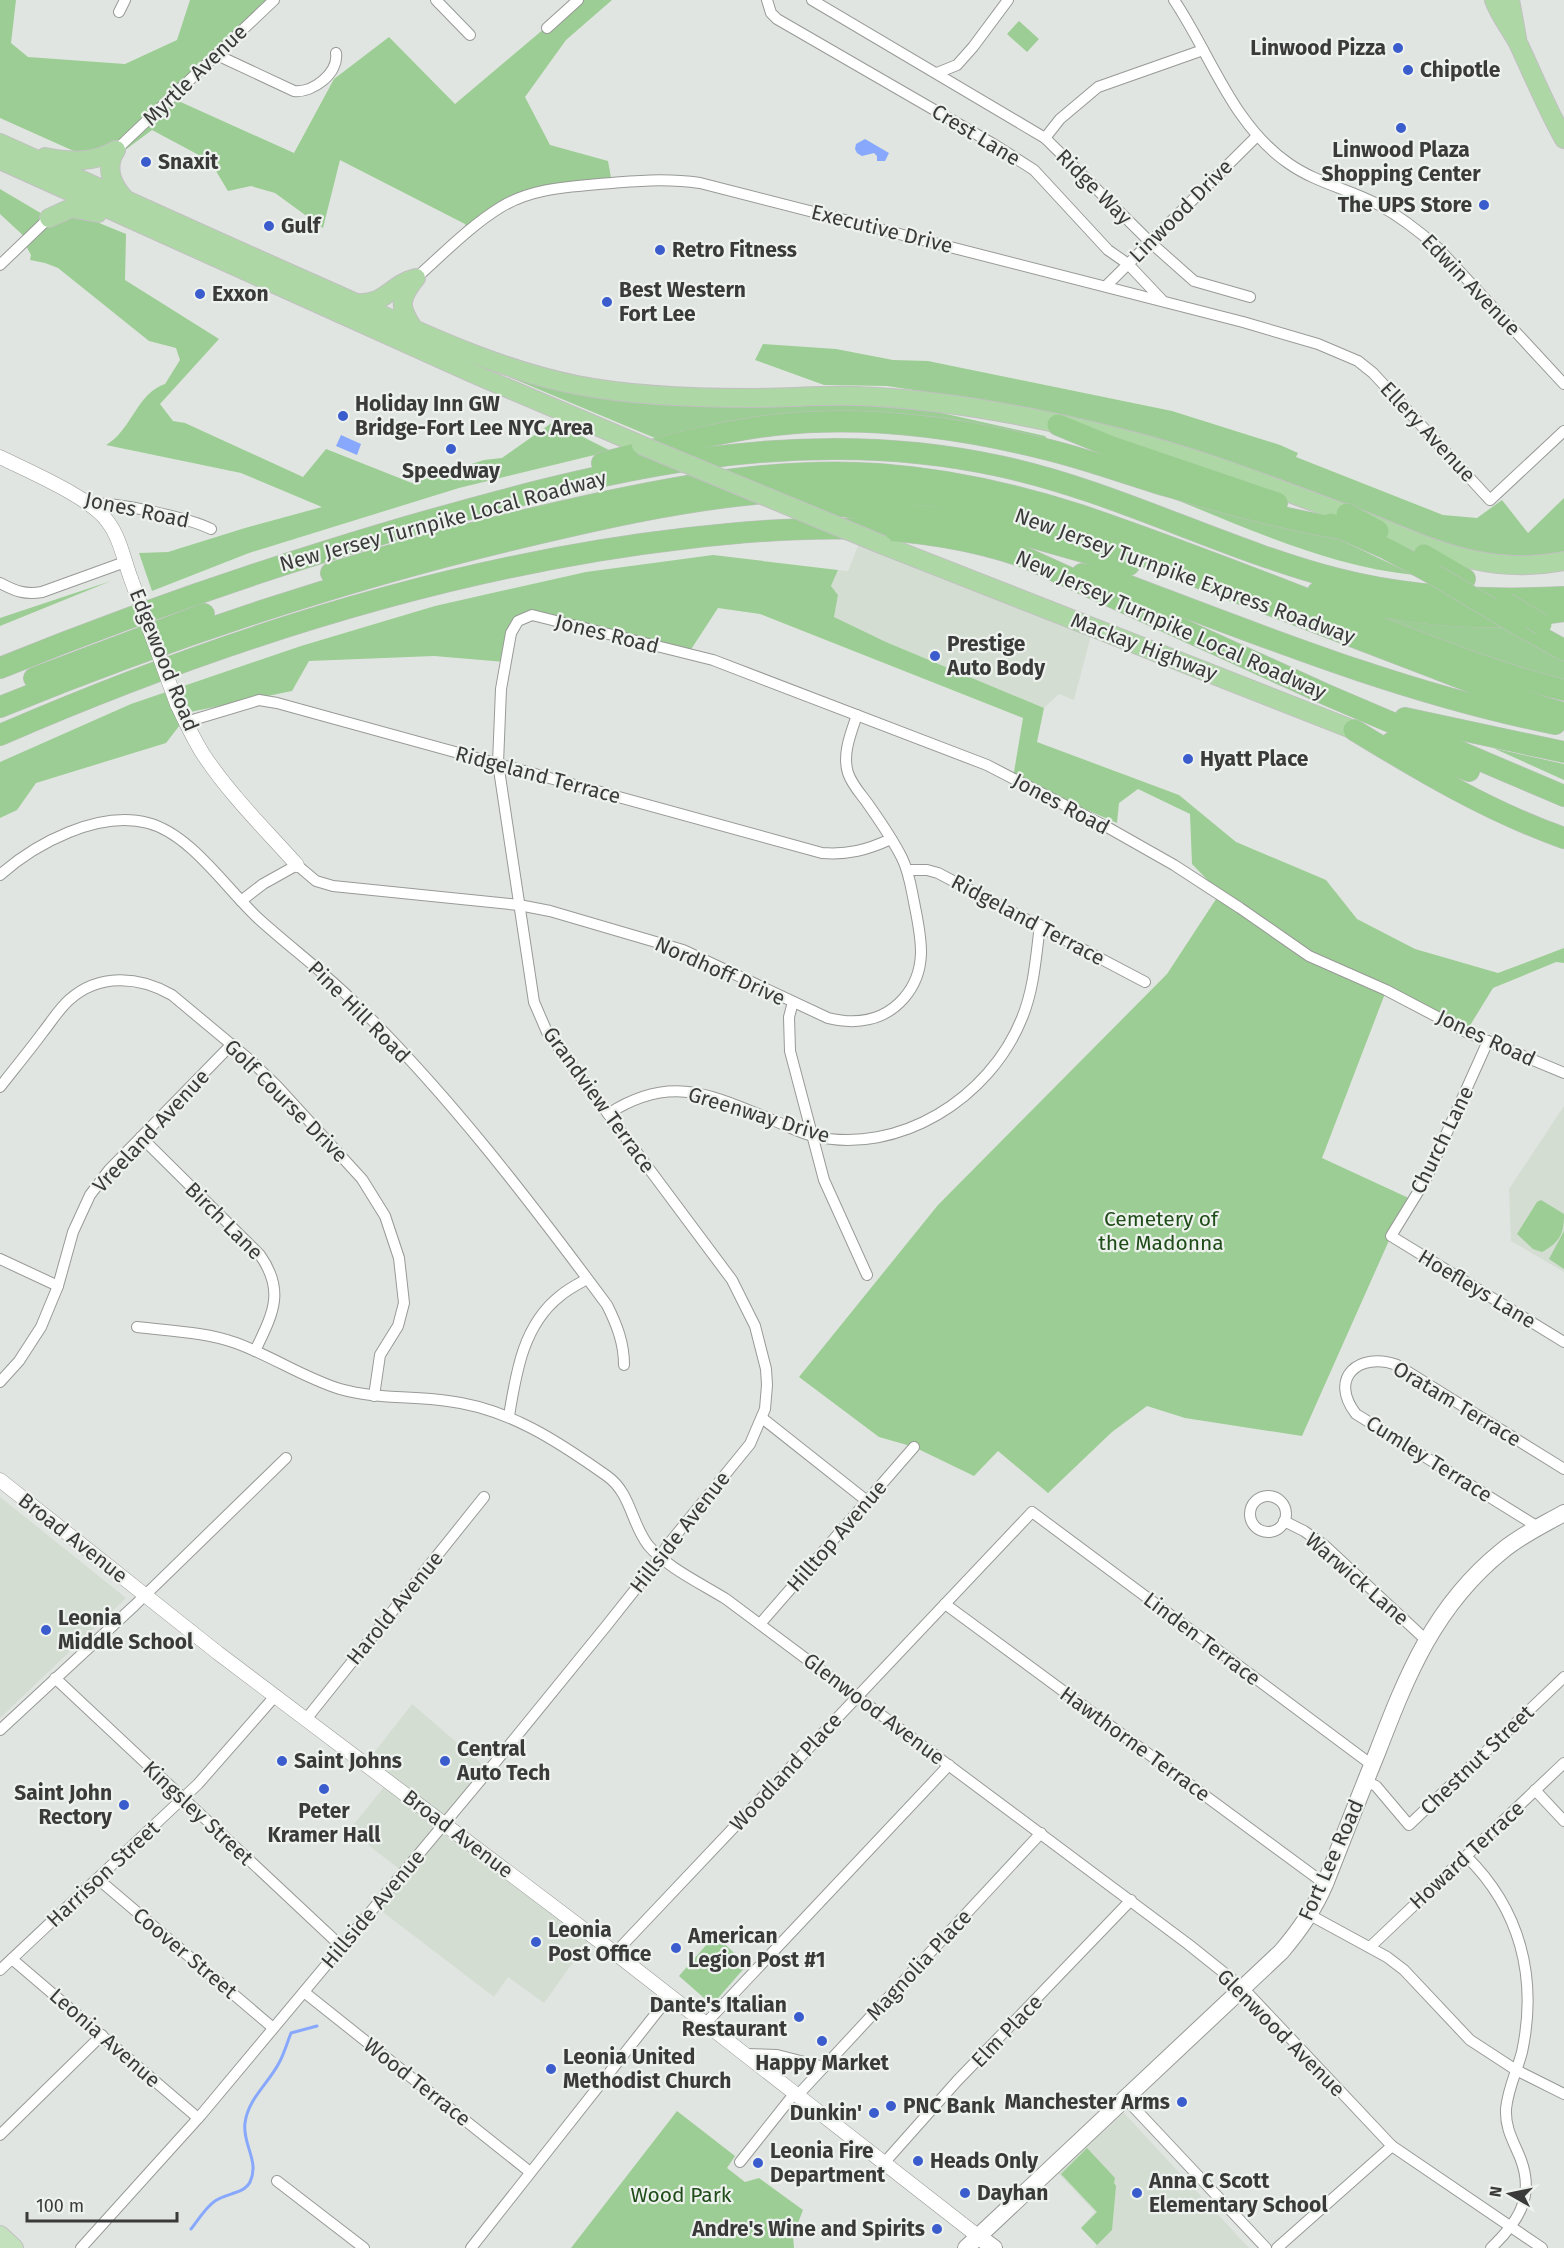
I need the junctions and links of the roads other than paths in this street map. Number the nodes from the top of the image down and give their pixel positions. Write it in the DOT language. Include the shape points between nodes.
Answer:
graph roads {
  1 [pos="125,0"];
  2 [pos="255,0"];
  3 [pos="274,0"];
  4 [pos="436,0"];
  5 [pos="578,0"];
  6 [pos="767,0"];
  7 [pos="812,0"];
  8 [pos="1008,0"];
  9 [pos="1174,0"];
  10 [pos="1494,0"];
  11 [pos="1510,0"];
  12 [pos="264,9"];
  13 [pos="119,12"];
  14 [pos="547,28"];
  15 [pos="470,35"];
  16 [pos="1518,43"];
  17 [pos="1203,50"];
  18 [pos="336,53"];
  19 [pos="217,55"];
  20 [pos="936,73"];
  21 [pos="1257,136"];
  22 [pos="1045,138"];
  23 [pos="1564,139"];
  24 [pos="116,150"];
  25 [pos="0,152"];
  26 [pos="126,200"];
  27 [pos="49,218"];
  28 [pos="159,232"];
  29 [pos="1150,242"];
  30 [pos="1128,264"];
  31 [pos="0,266"];
  32 [pos="416,278"];
  33 [pos="1106,286"];
  34 [pos="1250,297"];
  35 [pos="1163,301"];
  36 [pos="356,303"];
  37 [pos="413,328"];
  38 [pos="1364,366"];
  39 [pos="1564,384"];
  40 [pos="1058,425"];
  41 [pos="1564,431"];
  42 [pos="0,457"];
  43 [pos="765,496"];
  44 [pos="515,497"];
  45 [pos="90,504"];
  46 [pos="1345,522"];
  47 [pos="211,529"];
  48 [pos="1564,561"];
  49 [pos="125,562"];
  50 [pos="1213,564"];
  51 [pos="1049,568"];
  52 [pos="0,584"];
  53 [pos="1564,586"];
  54 [pos="1376,588"];
  55 [pos="1237,592"];
  56 [pos="1564,597"];
  57 [pos="1564,611"];
  58 [pos="524,617"];
  59 [pos="1564,636"];
  60 [pos="1564,650"];
  61 [pos="1239,655"];
  62 [pos="0,668"];
  63 [pos="1564,690"];
  64 [pos="0,692"];
  65 [pos="0,707"];
  66 [pos="1564,713"];
  67 [pos="857,715"];
  68 [pos="186,722"];
  69 [pos="1564,726"];
  70 [pos="1354,730"];
  71 [pos="0,735"];
  72 [pos="1564,752"];
  73 [pos="498,764"];
  74 [pos="1564,796"];
  75 [pos="1564,807"];
  76 [pos="1564,838"];
  77 [pos="891,840"];
  78 [pos="297,865"];
  79 [pos="908,870"];
  80 [pos="0,875"];
  81 [pos="241,901"];
  82 [pos="519,905"];
  83 [pos="1040,925"];
  84 [pos="1145,982"];
  85 [pos="793,1002"];
  86 [pos="1488,1041"];
  87 [pos="232,1044"];
  88 [pos="1564,1073"];
  89 [pos="0,1087"];
  90 [pos="608,1114"];
  91 [pos="812,1136"];
  92 [pos="141,1137"];
  93 [pos="1390,1236"];
  94 [pos="0,1259"];
  95 [pos="867,1275"];
  96 [pos="587,1279"];
  97 [pos="58,1286"];
  98 [pos="137,1327"];
  99 [pos="1564,1342"];
  100 [pos="255,1351"];
  101 [pos="624,1365"];
  102 [pos="1349,1374"];
  103 [pos="0,1382"];
  104 [pos="374,1396"];
  105 [pos="509,1416"];
  106 [pos="762,1418"];
  107 [pos="914,1447"];
  108 [pos="286,1458"];
  109 [pos="1564,1468"];
  110 [pos="0,1480"];
  111 [pos="484,1497"];
  112 [pos="867,1501"];
  113 [pos="1032,1512"];
  114 [pos="1564,1514"];
  115 [pos="1284,1521"];
  116 [pos="1538,1527"];
  117 [pos="660,1557"];
  118 [pos="145,1595"];
  119 [pos="945,1604"];
  120 [pos="760,1624"];
  121 [pos="1426,1640"];
  122 [pos="1564,1677"];
  123 [pos="55,1678"];
  124 [pos="276,1695"];
  125 [pos="857,1697"];
  126 [pos="306,1718"];
  127 [pos="0,1730"];
  128 [pos="1564,1763"];
  129 [pos="949,1765"];
  130 [pos="1369,1773"];
  131 [pos="1535,1790"];
  132 [pos="182,1799"];
  133 [pos="1564,1821"];
  134 [pos="445,1824"];
  135 [pos="1041,1833"];
  136 [pos="1466,1856"];
  137 [pos="98,1879"];
  138 [pos="1325,1884"];
  139 [pos="1131,1900"];
  140 [pos="1310,1915"];
  141 [pos="342,1947"];
  142 [pos="1370,1947"];
  143 [pos="615,1953"];
  144 [pos="12,1959"];
  145 [pos="0,1970"];
  146 [pos="1243,1988"];
  147 [pos="304,1992"];
  148 [pos="669,1997"];
  149 [pos="705,2024"];
  150 [pos="272,2027"];
  151 [pos="102,2035"];
  152 [pos="746,2054"];
  153 [pos="824,2067"];
  154 [pos="1516,2070"];
  155 [pos="1564,2094"];
  156 [pos="796,2095"];
  157 [pos="1125,2098"];
  158 [pos="198,2118"];
  159 [pos="0,2135"];
  160 [pos="1392,2146"];
  161 [pos="740,2162"];
  162 [pos="885,2162"];
  163 [pos="530,2172"];
  164 [pos="277,2181"];
  165 [pos="1512,2228"];
  166 [pos="0,2235"];
  167 [pos="972,2242"];
  168 [pos="14,2248"];
  169 [pos="81,2248"];
  170 [pos="364,2248"];
  171 [pos="471,2248"];
  172 [pos="994,2248"];
  173 [pos="1266,2248"];
  174 [pos="1277,2248"];
  175 [pos="1491,2248"];
  176 [pos="1542,2248"];
  1 -- 13 [label="street"];
  2 -- 12 [label="street"];
  3 -- 12 [label="street, Myrtle Avenue"];
  4 -- 15 [label="street"];
  5 -- 14 [label="street"];
  6 -- 30 [label="street, Crest Lane" via="777,19 1034,170 1108,250"];
  7 -- 20 [label="street, Ridge Way"];
  8 -- 20 [label="street" via="957,65"];
  9 -- 17 [label="street, Edwin Avenue"];
  10 -- 16 [label="highway"];
  11 -- 16 [label="highway"];
  12 -- 19 [label="street, Myrtle Avenue"];
  16 -- 23 [label="highway"];
  17 -- 21 [label="street, Edwin Avenue"];
  17 -- 22 [label="street" via="1098,87 1060,119"];
  18 -- 19 [label="street" via="334,66 315,87 302,92"];
  19 -- 24 [label="street, Myrtle Avenue"];
  20 -- 22 [label="street, Ridge Way"];
  21 -- 29 [label="street, Linwood Drive"];
  21 -- 39 [label="street, Edwin Avenue" via="1308,175 1379,205 1420,232"];
  22 -- 29 [label="street, Ridge Way"];
  24 -- 25 [label="highway" via="97,158 63,160"];
  24 -- 26 [label="highway" via="110,172"];
  25 -- 26 [label="highway"];
  25 -- 27 [label="highway" via="49,193"];
  25 -- 28 [label="highway"];
  26 -- 36 [label="highway"];
  27 -- 28 [label="highway" via="67,208 77,208"];
  27 -- 31 [label="street"];
  28 -- 43 [label="highway, Mackay Highway, bridge" via="474,374"];
  29 -- 30 [label="street, Linwood Drive"];
  29 -- 34 [label="street, Ridge Way" via="1194,281"];
  30 -- 33 [label="street, Linwood Drive"];
  30 -- 35 [label="street, Crest Lane"];
  32 -- 33 [label="street, Executive Drive" via="484,219 517,199 556,188 675,179"];
  32 -- 36 [label="highway" via="405,281 377,301"];
  32 -- 37 [label="highway" via="402,304"];
  33 -- 35 [label="street, Executive Drive"];
  35 -- 38 [label="street, Executive Drive" via="1318,344"];
  36 -- 37 [label="highway"];
  37 -- 40 [label="highway" via="519,370 590,388 680,396 897,398 952,404"];
  38 -- 41 [label="street, Ellery Avenue" via="1490,500"];
  40 -- 46 [label="highway" via="1312,515"];
  42 -- 45 [label="street, Jones Road"];
  43 -- 55 [label="highway, bridge" via="940,517 1027,536 1198,586"];
  43 -- 70 [label="highway, Mackay Highway, bridge"];
  44 -- 46 [label="highway" via="574,470 703,438 777,425 860,423 952,431 1016,442 1311,524"];
  44 -- 54 [label="highway, New Jersey Turnpike Local Roadway" via="634,470 746,452 822,447 909,451 1045,478 1289,565"];
  44 -- 62 [label="highway, New Jersey Turnpike Local Roadway" via="256,574 124,619"];
  45 -- 47 [label="street, Jones Road" via="113,504"];
  45 -- 49 [label="street, Edgewood Road" via="112,528"];
  46 -- 48 [label="highway" via="1470,561 1518,566"];
  46 -- 59 [label="highway, bridge" via="1465,579"];
  46 -- 60 [label="highway, bridge"];
  49 -- 52 [label="street" via="42,592 18,592"];
  49 -- 68 [label="street, Edgewood Road, bridge"];
  50 -- 57 [label="highway" via="1333,596 1403,609 1511,616"];
  50 -- 63 [label="highway, New Jersey Turnpike Express Roadway" via="1466,659"];
  50 -- 64 [label="highway, New Jersey Turnpike Express Roadway" via="1067,511 956,483 853,473 736,478 560,512 380,558 164,628"];
  51 -- 61 [label="highway, New Jersey Turnpike Local Roadway"];
  51 -- 69 [label="highway" via="1111,579 1399,684"];
  51 -- 71 [label="highway, New Jersey Turnpike Local Roadway" via="971,542 876,530 776,530 617,547 461,579 260,635 135,679"];
  53 -- 54 [label="highway"];
  54 -- 56 [label="highway, New Jersey Turnpike Local Roadway" via="1462,598"];
  55 -- 65 [label="highway, New Jersey Turnpike Express Roadway" via="1077,532 988,506 898,492 770,491 638,511 376,575 199,631"];
  55 -- 66 [label="highway, New Jersey Turnpike Express Roadway" via="1496,692"];
  58 -- 67 [label="street, Jones Road" via="540,617 713,660"];
  58 -- 73 [label="street, Grandview Terrace" via="513,626 507,650"];
  61 -- 72 [label="highway" via="1278,665 1401,717"];
  61 -- 74 [label="highway, New Jersey Turnpike Local Roadway"];
  67 -- 77 [label="street, Nordhoff Drive" via="848,740 848,772"];
  67 -- 86 [label="street, Jones Road" via="987,765 1034,789 1174,865 1309,956"];
  68 -- 73 [label="street, Ridgeland Terrace" via="259,700"];
  68 -- 78 [label="street, Edgewood Road" via="227,786"];
  70 -- 75 [label="highway"];
  70 -- 76 [label="highway" via="1450,786"];
  73 -- 77 [label="street, Ridgeland Terrace" via="822,853 850,854"];
  73 -- 82 [label="street, Grandview Terrace"];
  77 -- 79 [label="street, Nordhoff Drive"];
  78 -- 81 [label="street"];
  78 -- 82 [label="street, Nordhoff Drive" via="316,881 333,886"];
  79 -- 83 [label="street, Ridgeland Terrace" via="938,873"];
  79 -- 85 [label="street, Nordhoff Drive" via="922,959 915,982 900,1002 879,1016 854,1022 828,1018"];
  80 -- 81 [label="street, Pine Hill Road" via="32,850 63,835 105,822 137,820 178,837"];
  81 -- 96 [label="street, Pine Hill Road" via="356,1003 472,1128"];
  82 -- 85 [label="street, Nordhoff Drive" via="683,951"];
  82 -- 90 [label="street, Grandview Terrace" via="539,1017"];
  83 -- 84 [label="street, Ridgeland Terrace"];
  83 -- 91 [label="street, Greenway Drive" via="1033,980 1022,1018 1003,1054 978,1085 944,1111 908,1128 844,1140"];
  85 -- 91 [label="street" via="789,1017 790,1052"];
  86 -- 88 [label="street, Jones Road"];
  86 -- 93 [label="street, Church Lane" via="1426,1179"];
  87 -- 89 [label="street, Golf Course Drive" via="158,987 132,980 103,982 67,1002"];
  87 -- 92 [label="street, Vreeland Avenue"];
  87 -- 104 [label="street, Golf Course Drive" via="277,1086 362,1179 393,1235 404,1303 398,1326 380,1355"];
  90 -- 91 [label="street, Greenway Drive" via="649,1093 679,1090 720,1099"];
  90 -- 106 [label="street, Grandview Terrace" via="732,1280 746,1305 766,1369 767,1394"];
  91 -- 95 [label="street" via="830,1197"];
  92 -- 97 [label="street, Vreeland Avenue" via="90,1195 73,1232"];
  92 -- 100 [label="street, Birch Lane" via="267,1265 275,1298"];
  93 -- 99 [label="street, Hoefleys Lane"];
  94 -- 97 [label="street"];
  96 -- 101 [label="street, Pine Hill Road" via="616,1322"];
  96 -- 105 [label="street" via="554,1301 531,1332 519,1361"];
  97 -- 103 [label="street, Vreeland Avenue" via="32,1343"];
  98 -- 100 [label="street, Glenwood Avenue" via="214,1337"];
  100 -- 104 [label="street, Glenwood Avenue" via="321,1382"];
  102 -- 109 [label="street, Oratam Terrace" via="1367,1361 1388,1361"];
  102 -- 116 [label="street, Cumley Terrace" via="1345,1391 1356,1414"];
  104 -- 105 [label="street, Glenwood Avenue" via="448,1401"];
  105 -- 117 [label="street, Glenwood Avenue" via="550,1438 622,1490 645,1539"];
  106 -- 112 [label="street"];
  106 -- 117 [label="street, Hillside Avenue" via="750,1444"];
  107 -- 112 [label="street, Hilltop Avenue"];
  108 -- 118 [label="street"];
  110 -- 118 [label="street, Broad Avenue"];
  111 -- 126 [label="street, Harold Avenue"];
  112 -- 120 [label="street, Hilltop Avenue"];
  113 -- 119 [label="street, Woodland Place"];
  113 -- 130 [label="street, Linden Terrace"];
  114 -- 116 [label="main road, Fort Lee Road"];
  115 -- 121 [label="street, Warwick Lane" via="1324,1545"];
  116 -- 121 [label="main road, Fort Lee Road" via="1502,1550 1480,1571"];
  117 -- 120 [label="street, Glenwood Avenue"];
  117 -- 134 [label="street, Hillside Avenue"];
  118 -- 123 [label="street"];
  118 -- 124 [label="street, Broad Avenue"];
  119 -- 125 [label="street, Woodland Place"];
  119 -- 138 [label="street, Hawthorne Terrace"];
  120 -- 125 [label="street, Glenwood Avenue"];
  121 -- 130 [label="main road, Fort Lee Road"];
  122 -- 130 [label="street, Chestnut Street" via="1409,1825"];
  123 -- 127 [label="street"];
  123 -- 132 [label="street, Kingsley Street"];
  124 -- 126 [label="street, Broad Avenue"];
  124 -- 132 [label="street, Harrison Street"];
  125 -- 129 [label="street, Glenwood Avenue"];
  125 -- 143 [label="street, Woodland Place"];
  126 -- 134 [label="street, Broad Avenue"];
  128 -- 131 [label="street, Howard Terrace"];
  129 -- 135 [label="street, Glenwood Avenue"];
  129 -- 149 [label="street"];
  130 -- 138 [label="main road, Fort Lee Road"];
  131 -- 133 [label="street"];
  131 -- 136 [label="street, Howard Terrace"];
  132 -- 137 [label="street, Harrison Street"];
  132 -- 141 [label="street, Kingsley Street"];
  134 -- 141 [label="street, Hillside Avenue"];
  134 -- 143 [label="street, Broad Avenue"];
  135 -- 139 [label="street, Glenwood Avenue"];
  135 -- 153 [label="street, Magnolia Place"];
  136 -- 142 [label="street, Howard Terrace"];
  136 -- 154 [label="street" via="1499,1896 1519,1937 1527,2004"];
  137 -- 144 [label="street, Harrison Street"];
  137 -- 150 [label="street, Coover Street"];
  138 -- 140 [label="main road, Fort Lee Road"];
  139 -- 146 [label="street, Glenwood Avenue"];
  139 -- 162 [label="street, Elm Place"];
  140 -- 142 [label="street"];
  140 -- 146 [label="main road, Fort Lee Road" via="1281,1952"];
  141 -- 147 [label="street, Hillside Avenue"];
  142 -- 154 [label="street" via="1404,1970 1470,2040"];
  143 -- 148 [label="street, Broad Avenue"];
  144 -- 145 [label="street, Harrison Street"];
  144 -- 151 [label="street, Leonia Avenue"];
  146 -- 157 [label="main road, Fort Lee Road"];
  146 -- 160 [label="street, Glenwood Avenue"];
  147 -- 150 [label="street, Hillside Avenue"];
  147 -- 163 [label="street, Wood Terrace"];
  148 -- 149 [label="street, Broad Avenue"];
  148 -- 163 [label="street"];
  149 -- 152 [label="street, Broad Avenue"];
  150 -- 158 [label="street, Hillside Avenue"];
  151 -- 158 [label="street, Leonia Avenue"];
  151 -- 159 [label="street"];
  152 -- 153 [label="street" via="777,2055"];
  152 -- 156 [label="street, Broad Avenue"];
  153 -- 156 [label="street, Magnolia Place"];
  154 -- 155 [label="street"];
  154 -- 165 [label="street" via="1510,2085 1506,2126 1521,2160 1526,2187 1521,2211"];
  156 -- 161 [label="street, Magnolia Place"];
  156 -- 162 [label="street, Broad Avenue"];
  157 -- 167 [label="main road, Fort Lee Road"];
  157 -- 173 [label="street"];
  158 -- 169 [label="street, Hillside Avenue"];
  160 -- 165 [label="street, Glenwood Avenue"];
  160 -- 174 [label="street"];
  162 -- 167 [label="street, Broad Avenue"];
  163 -- 171 [label="street"];
  164 -- 170 [label="street"];
  165 -- 175 [label="street"];
  165 -- 176 [label="street, Glenwood Avenue"];
  166 -- 168 [label="main road"];
  167 -- 172 [label="main road, Broad Avenue"];
}
